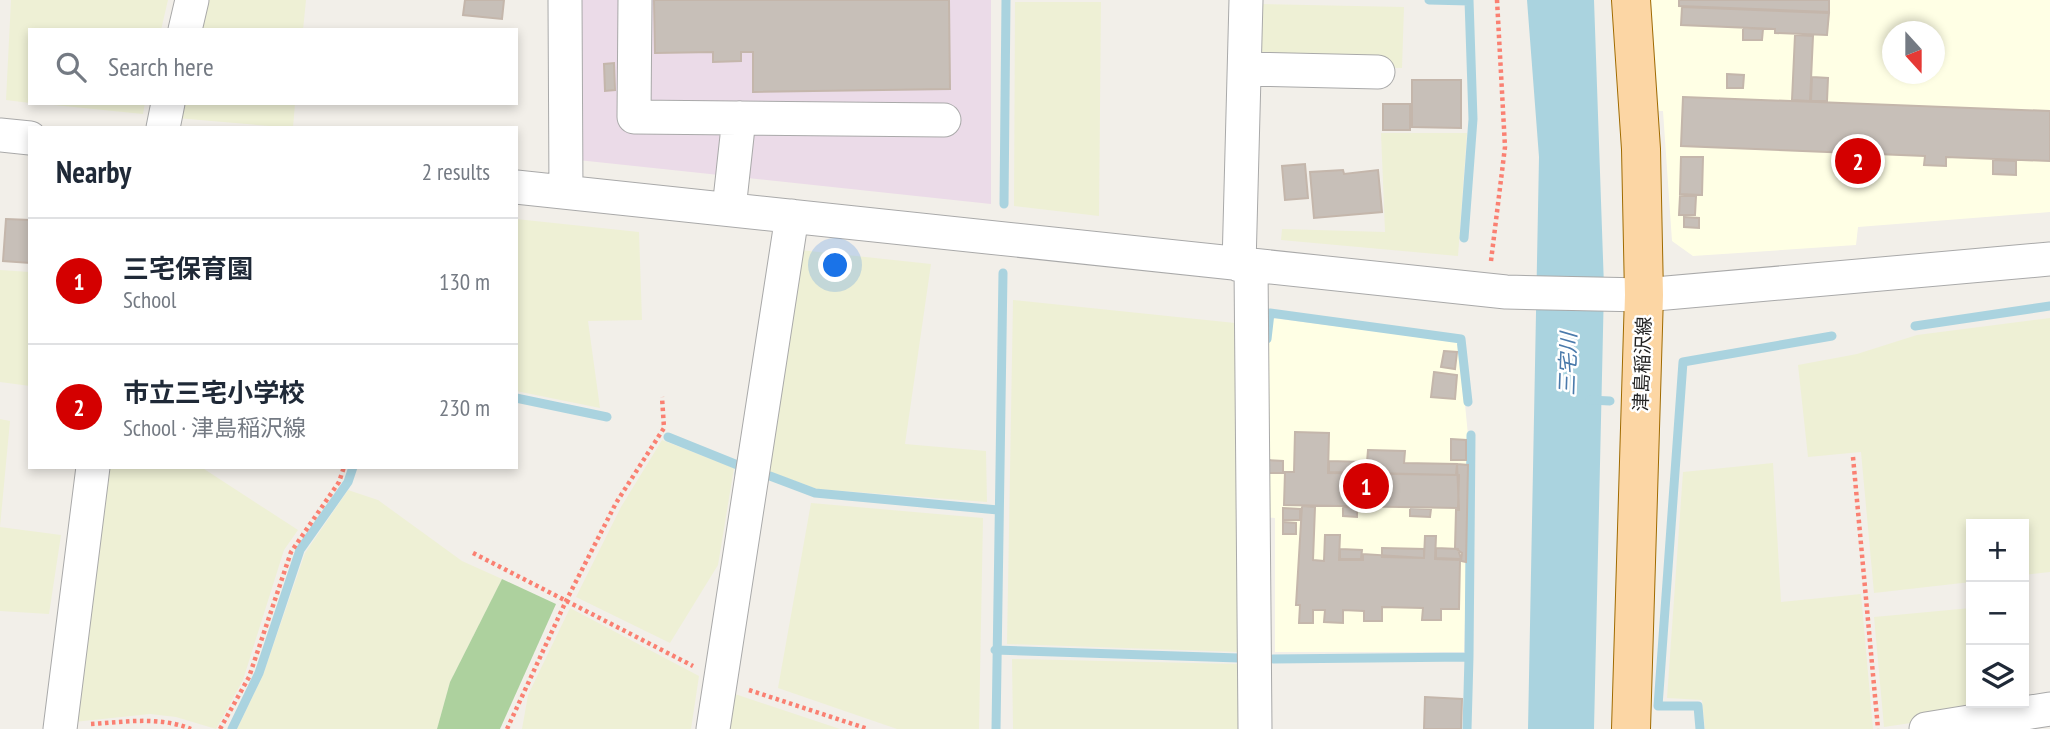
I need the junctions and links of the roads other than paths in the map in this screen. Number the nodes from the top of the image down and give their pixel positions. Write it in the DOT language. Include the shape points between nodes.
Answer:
graph roads {
  1 [pos="192,0"];
  2 [pos="565,0"];
  3 [pos="635,0"];
  4 [pos="1247,0"];
  5 [pos="1631,0"];
  6 [pos="185,28"];
  7 [pos="1245,69"];
  8 [pos="1378,72"];
  9 [pos="168,105"];
  10 [pos="739,118"];
  11 [pos="944,120"];
  12 [pos="163,126"];
  13 [pos="0,135"];
  14 [pos="28,138"];
  15 [pos="518,187"];
  16 [pos="566,192"];
  17 [pos="729,209"];
  18 [pos="792,216"];
  19 [pos="2050,259"];
  20 [pos="1245,266"];
  21 [pos="1634,295"];
  22 [pos="93,469"];
  23 [pos="2050,709"];
  24 [pos="60,728"];
  25 [pos="713,729"];
  26 [pos="1255,729"];
  27 [pos="1631,729"];
  28 [pos="1926,729"];
  1 -- 6 [label="street"];
  2 -- 16 [label="street"];
  3 -- 10 [label="street" via="634,117"];
  4 -- 7 [label="street"];
  5 -- 21 [label="main road, 津島稲沢線" via="1641,149"];
  7 -- 8 [label="street"];
  7 -- 20 [label="street"];
  9 -- 12 [label="street"];
  10 -- 11 [label="street"];
  10 -- 17 [label="street"];
  13 -- 14 [label="street"];
  15 -- 16 [label="street"];
  16 -- 17 [label="street"];
  17 -- 18 [label="street"];
  18 -- 20 [label="street"];
  18 -- 25 [label="street"];
  19 -- 21 [label="street"];
  20 -- 21 [label="street" via="1497,292"];
  20 -- 26 [label="street"];
  21 -- 27 [label="main road, 津島稲沢線"];
  22 -- 24 [label="street"];
  23 -- 28 [label="street"];
}
